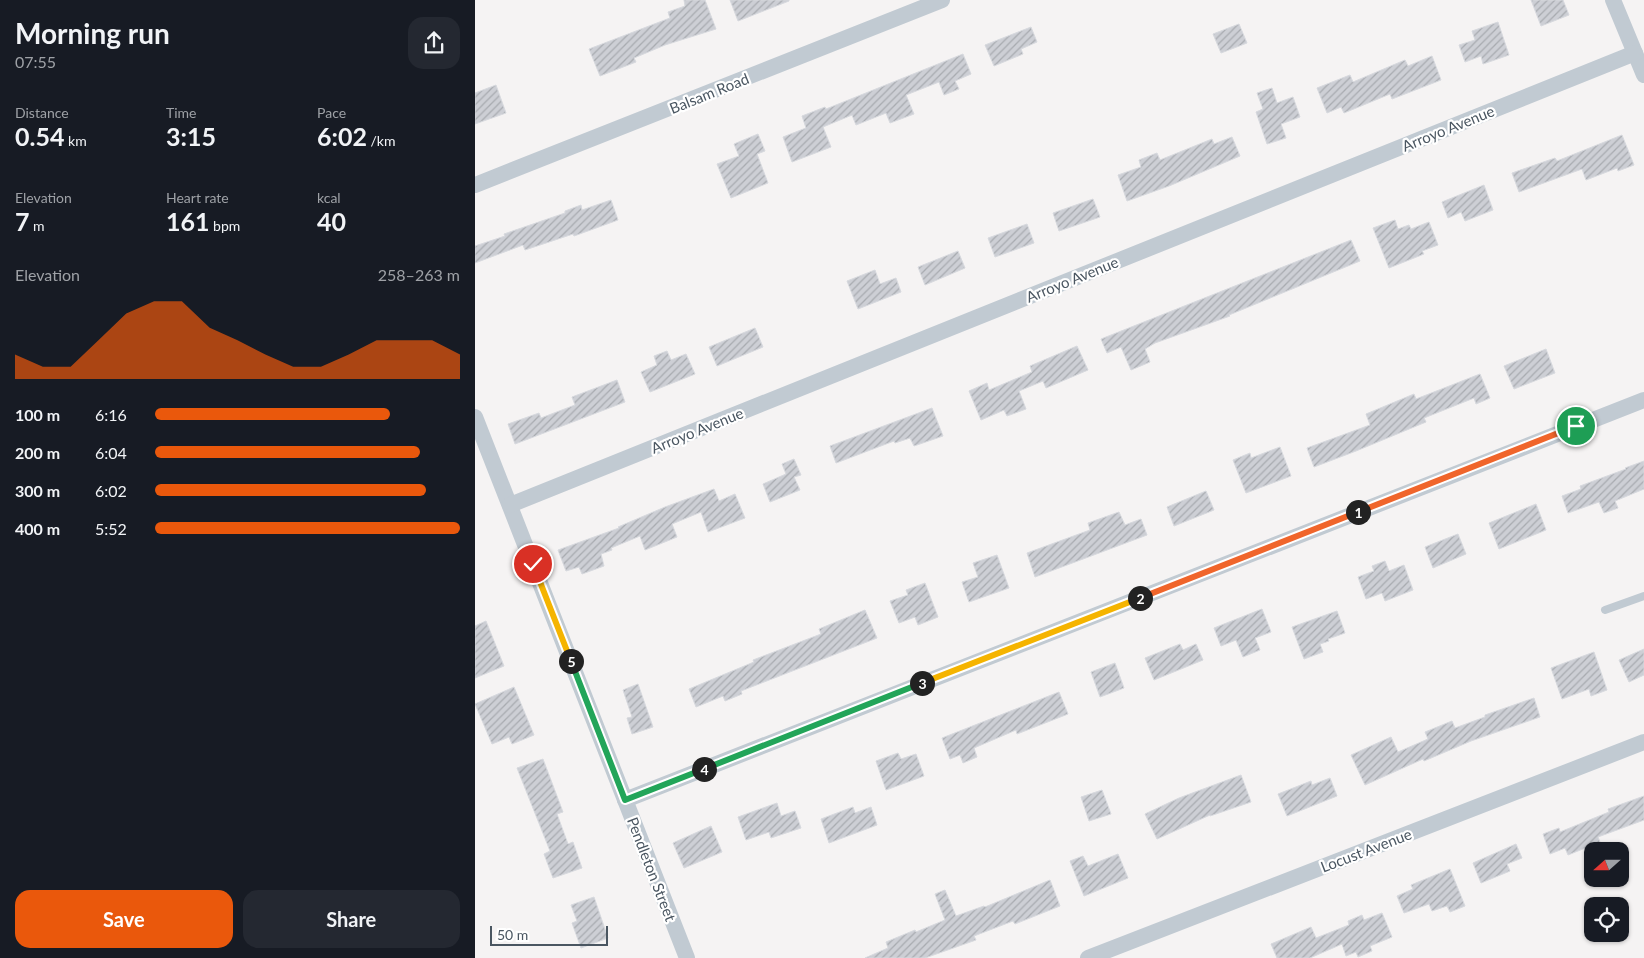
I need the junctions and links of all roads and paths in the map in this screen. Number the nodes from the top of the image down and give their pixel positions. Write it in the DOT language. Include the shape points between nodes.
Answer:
graph roads {
  1 [pos="942,0"];
  2 [pos="1613,0"];
  3 [pos="1635,53"];
  4 [pos="1644,75"];
  5 [pos="475,185"];
  6 [pos="1644,400"];
  7 [pos="475,417"];
  8 [pos="509,505"];
  9 [pos="1644,596"];
  10 [pos="1605,610"];
  11 [pos="1644,742"];
  12 [pos="625,800"];
  13 [pos="687,958"];
  14 [pos="1088,958"];
  1 -- 5 [label="street, Balsam Road"];
  2 -- 3 [label="street"];
  3 -- 4 [label="street"];
  3 -- 8 [label="street, Arroyo Avenue"];
  6 -- 12 [label="street"];
  7 -- 8 [label="street, Pendleton Street"];
  8 -- 12 [label="street, Pendleton Street"];
  9 -- 10 [label="lane"];
  11 -- 14 [label="street, Locust Avenue"];
  12 -- 13 [label="street, Pendleton Street"];
}
